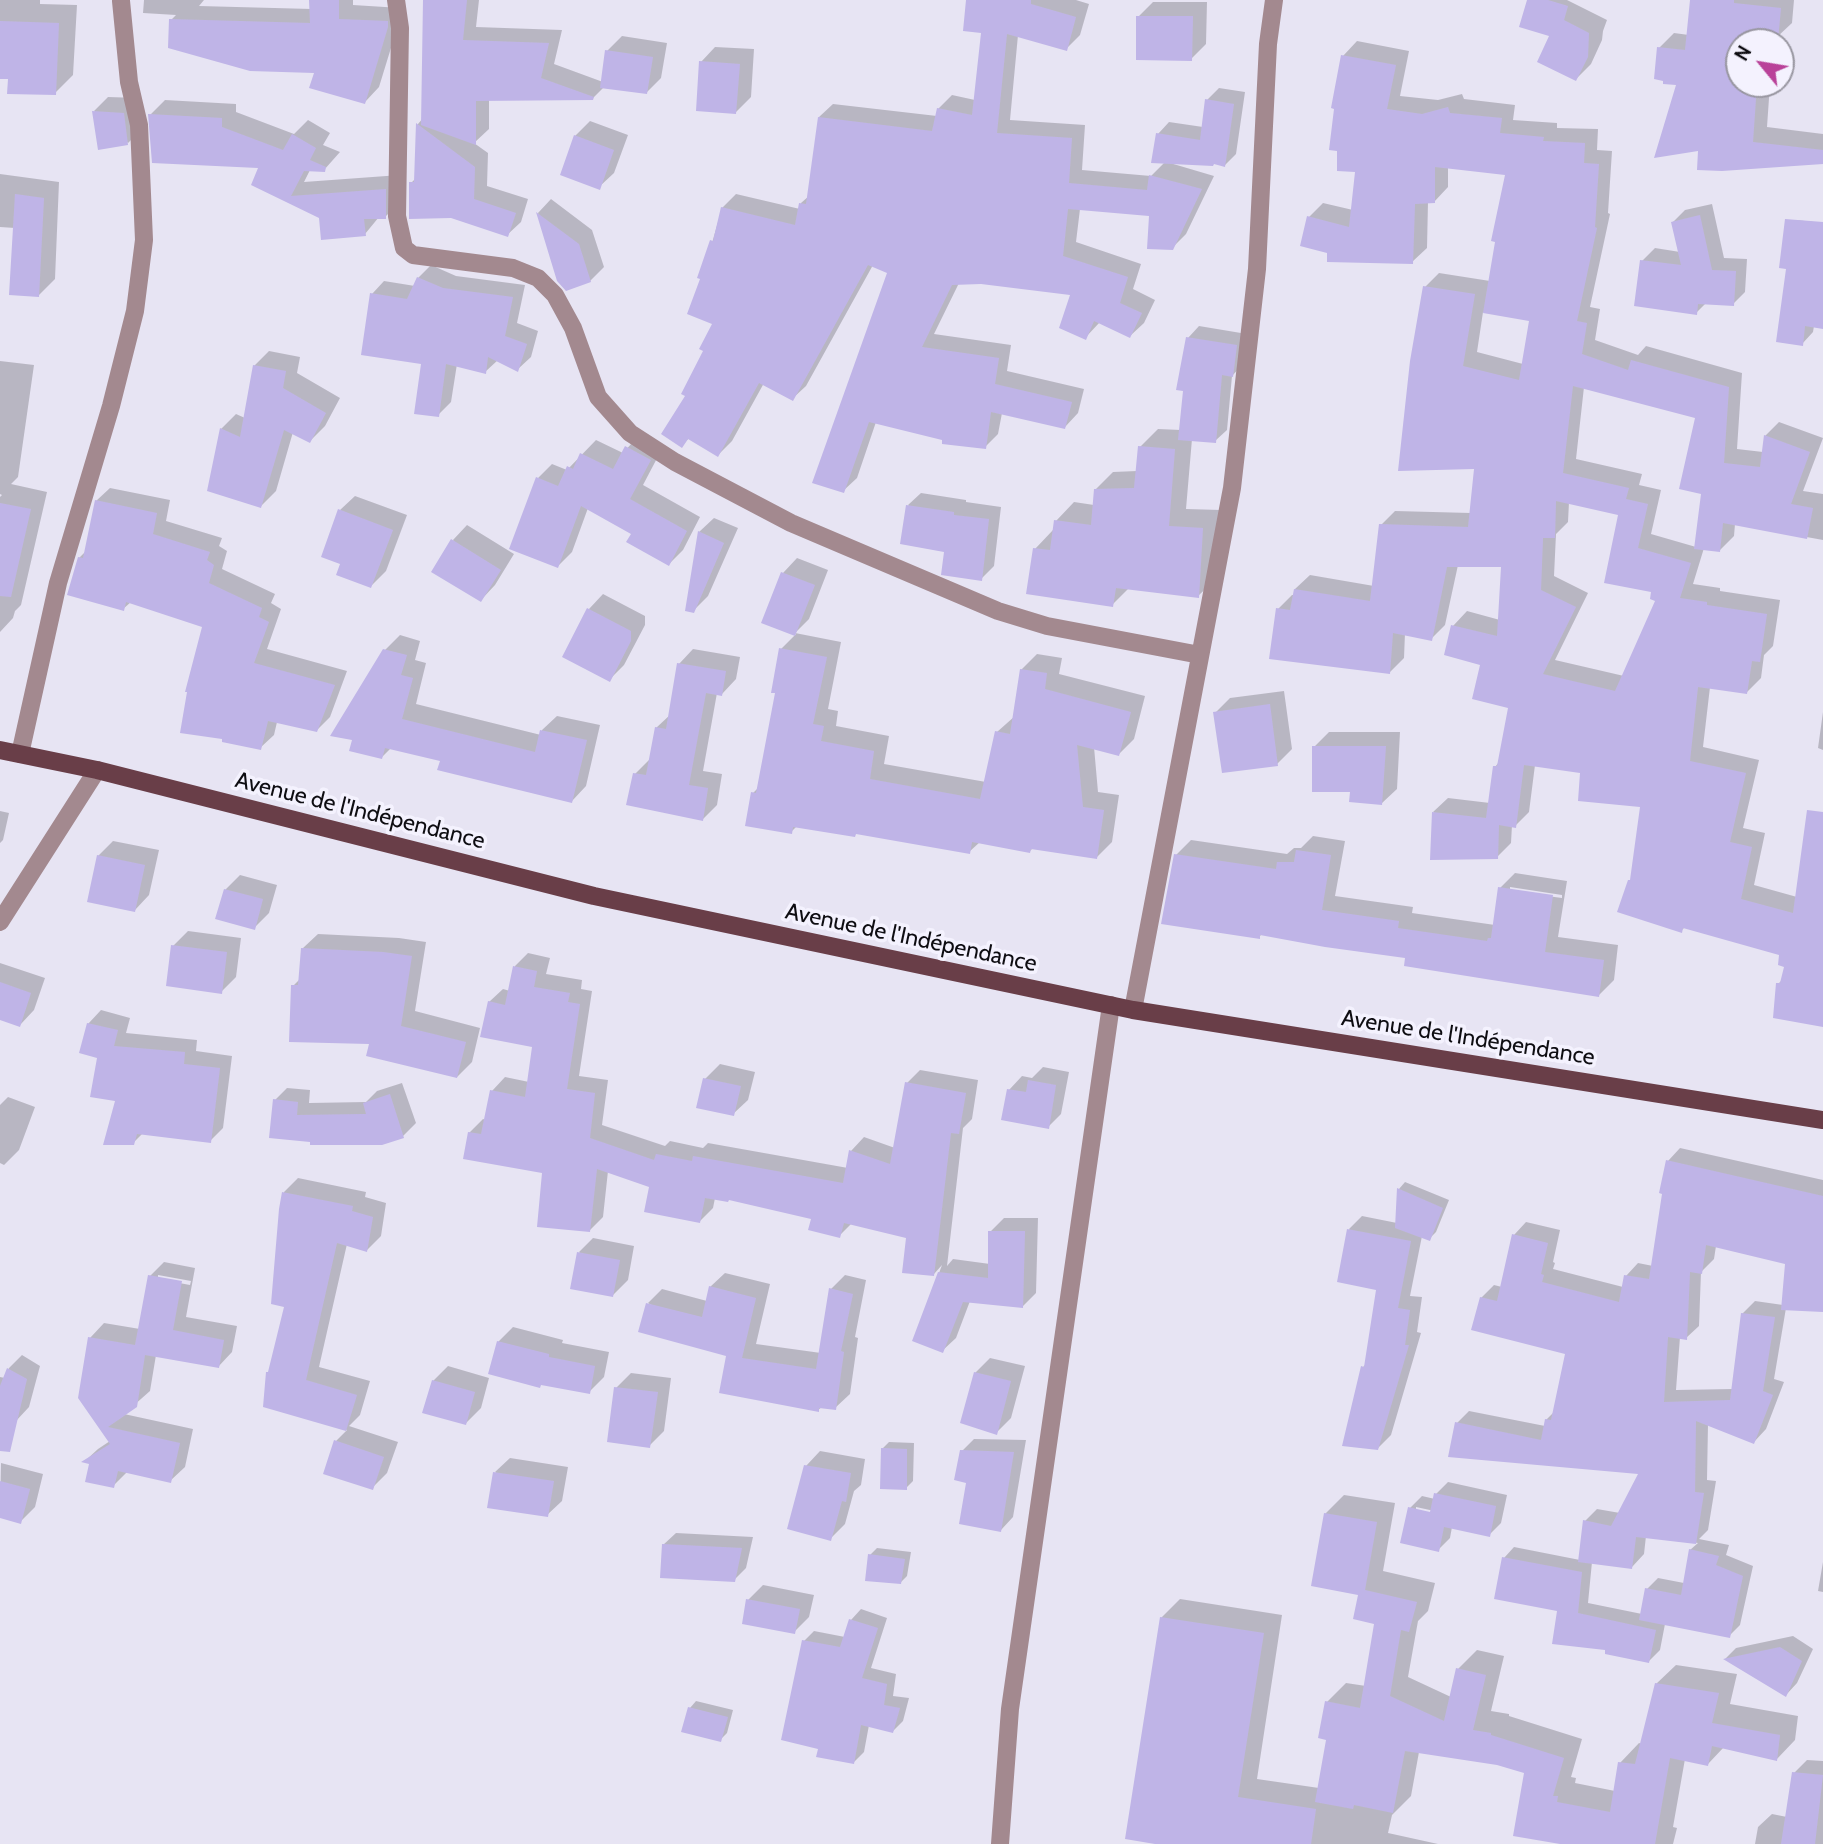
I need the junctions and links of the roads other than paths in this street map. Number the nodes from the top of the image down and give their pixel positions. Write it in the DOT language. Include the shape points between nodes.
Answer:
graph roads {
  1 [pos="396,0"];
  2 [pos="1274,0"];
  3 [pos="121,1"];
  4 [pos="1200,655"];
  5 [pos="0,750"];
  6 [pos="20,754"];
  7 [pos="97,770"];
  8 [pos="0,922"];
  9 [pos="1111,1005"];
  10 [pos="1133,1010"];
  11 [pos="1823,1120"];
  12 [pos="1000,1844"];
  1 -- 4 [label="street" via="400,28 397,216 404,248 413,256 513,268 538,278 555,295 573,328 598,397 630,433 791,523 998,611 1047,626"];
  2 -- 4 [label="street" via="1257,269 1232,488"];
  3 -- 6 [label="street" via="129,82 139,125 144,240 135,311 58,583"];
  4 -- 10 [label="street"];
  5 -- 6 [label="main road, Avenue de l'Indépendance"];
  6 -- 7 [label="main road, Avenue de l'Indépendance"];
  7 -- 8 [label="street"];
  7 -- 9 [label="main road, Avenue de l'Indépendance" via="594,896"];
  9 -- 10 [label="main road, Avenue de l'Indépendance"];
  9 -- 12 [label="street" via="1010,1709"];
  10 -- 11 [label="main road, Avenue de l'Indépendance"];
}
